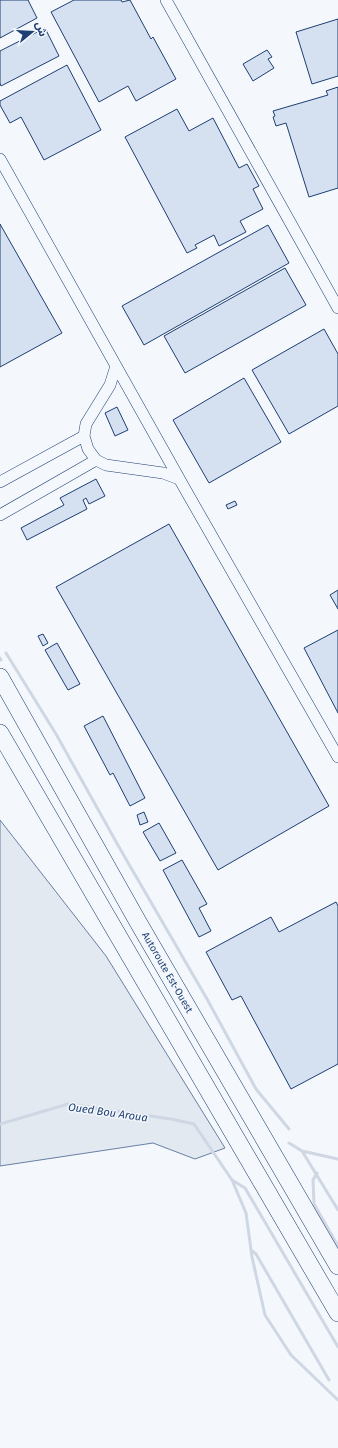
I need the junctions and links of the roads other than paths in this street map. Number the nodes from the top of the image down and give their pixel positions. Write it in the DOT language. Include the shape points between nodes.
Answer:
graph roads {
  1 [pos="166,0"];
  2 [pos="0,159"];
  3 [pos="338,308"];
  4 [pos="116,366"];
  5 [pos="84,436"];
  6 [pos="96,460"];
  7 [pos="179,479"];
  8 [pos="0,482"];
  9 [pos="0,515"];
  10 [pos="0,678"];
  11 [pos="0,733"];
  12 [pos="338,757"];
  13 [pos="338,1266"];
  14 [pos="338,1313"];
  1 -- 3 [label="street"];
  2 -- 4 [label="street"];
  4 -- 5 [label="street" via="110,385 86,424"];
  4 -- 7 [label="street"];
  5 -- 6 [label="street" via="88,449"];
  5 -- 8 [label="street"];
  6 -- 7 [label="street" via="106,465 163,473"];
  6 -- 9 [label="street"];
  7 -- 12 [label="street"];
  10 -- 13 [label="highway, Autoroute Est-Ouest"];
  11 -- 14 [label="highway"];
}
